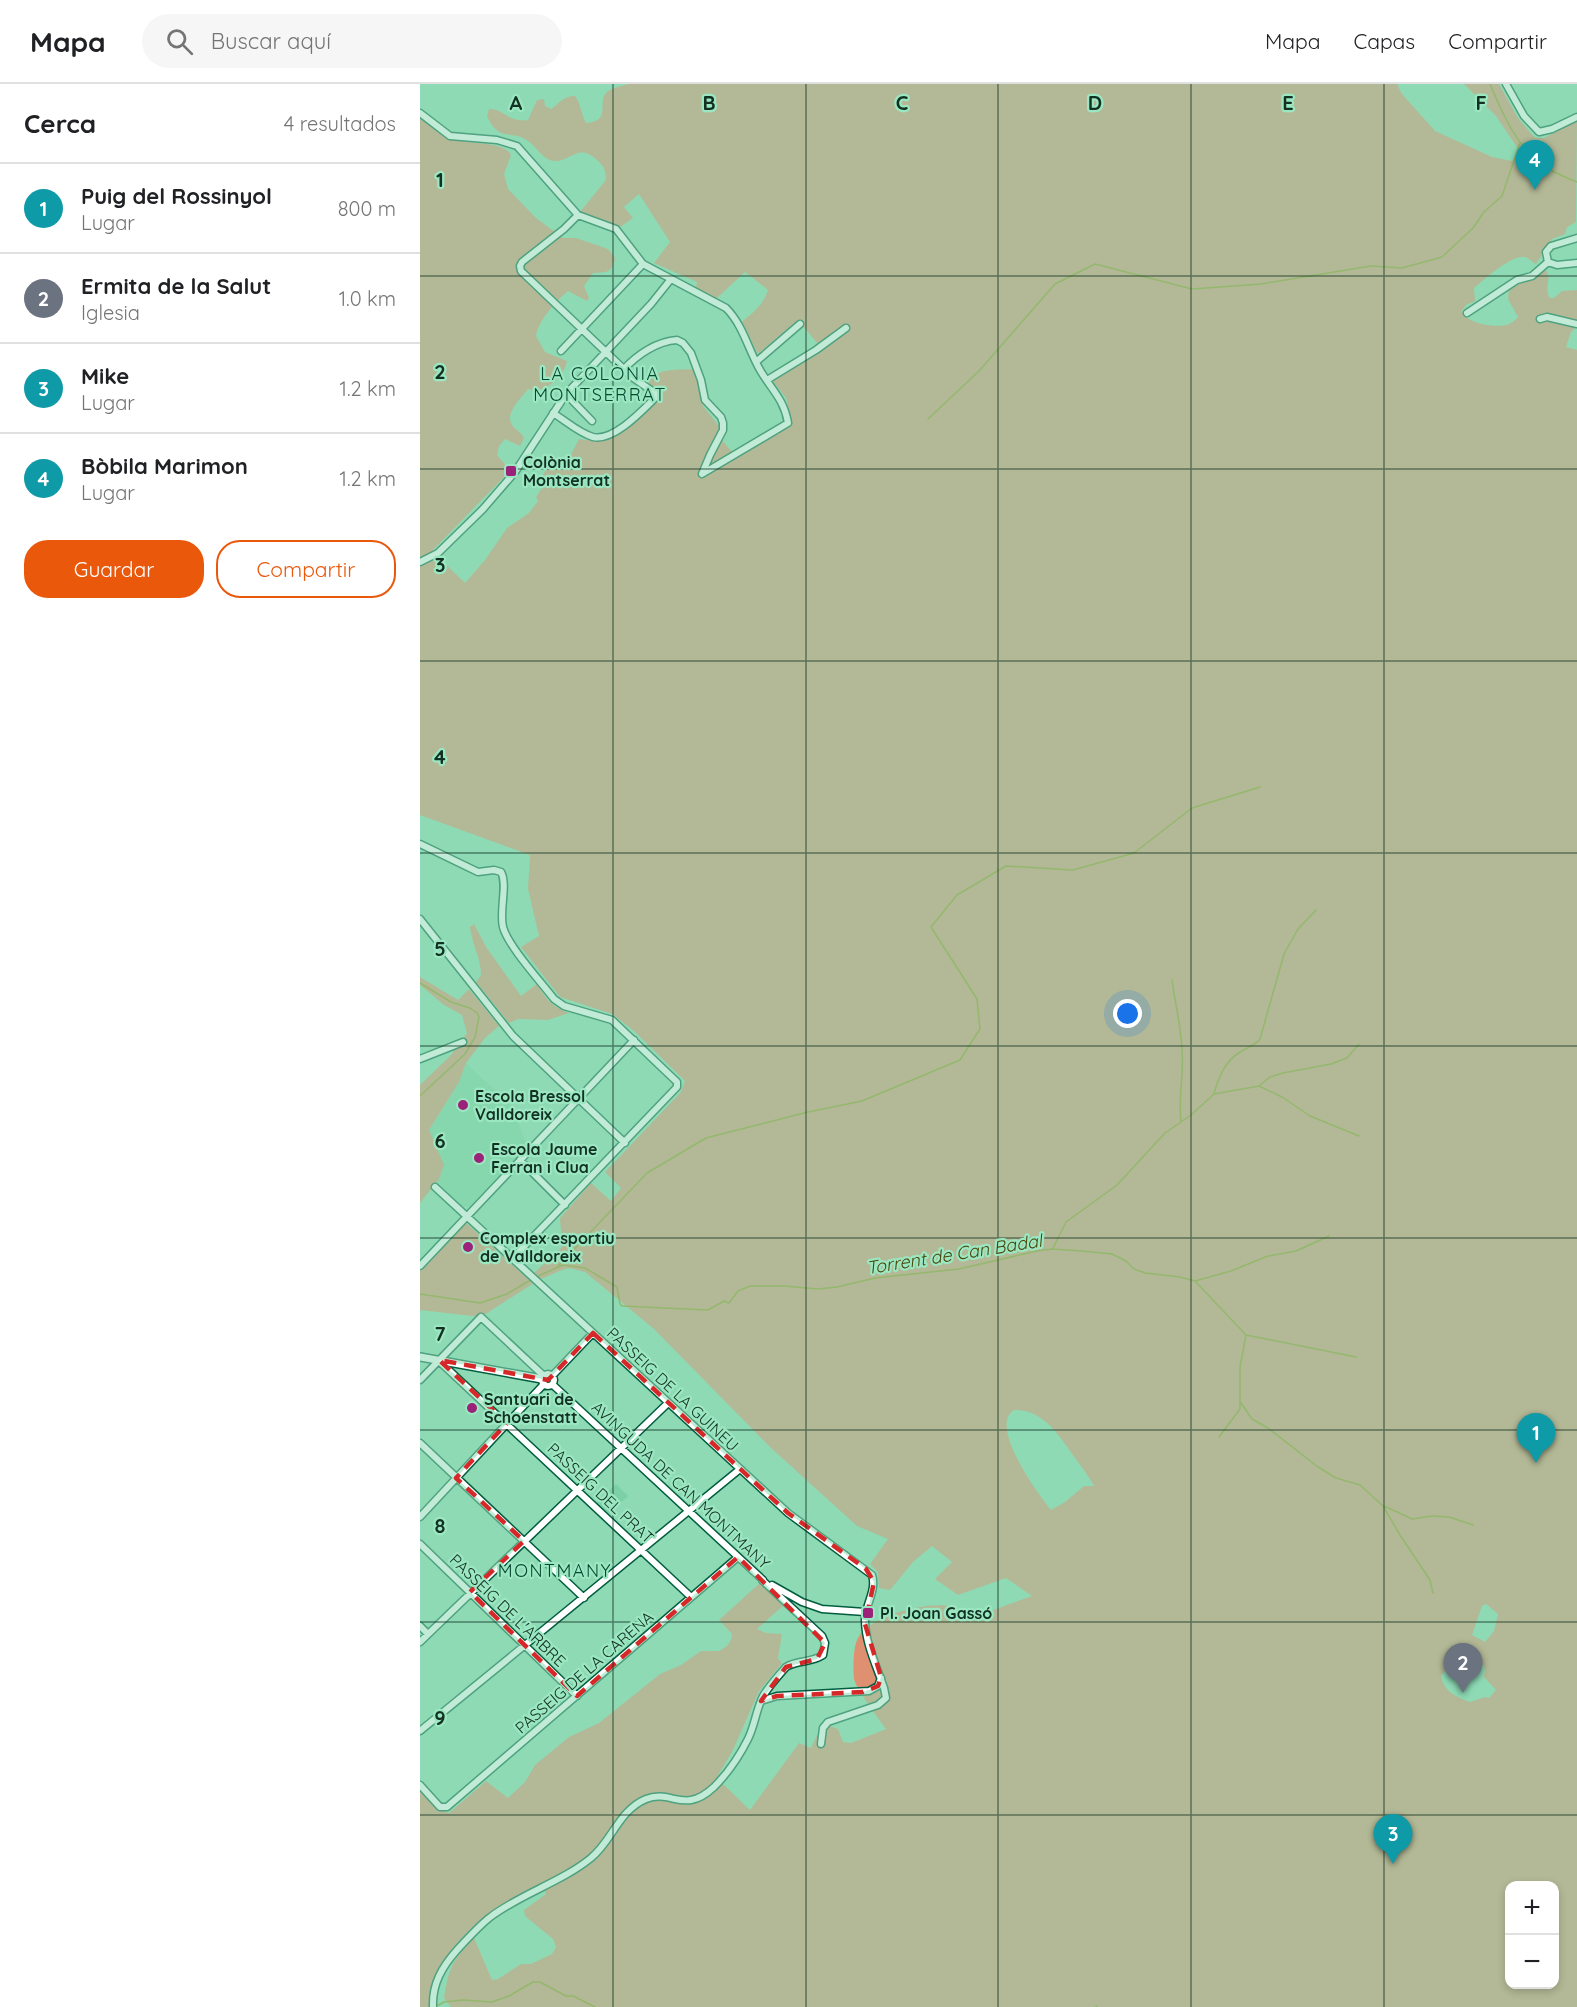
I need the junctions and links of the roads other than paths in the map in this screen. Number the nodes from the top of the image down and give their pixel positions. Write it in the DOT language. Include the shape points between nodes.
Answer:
graph roads {
  1 [pos="1506,84"];
  2 [pos="420,112"];
  3 [pos="1577,117"];
  4 [pos="578,215"];
  5 [pos="1577,238"];
  6 [pos="1548,262"];
  7 [pos="1577,263"];
  8 [pos="642,264"];
  9 [pos="671,279"];
  10 [pos="1467,313"];
  11 [pos="1540,319"];
  12 [pos="800,324"];
  13 [pos="1577,324"];
  14 [pos="846,328"];
  15 [pos="581,329"];
  16 [pos="561,351"];
  17 [pos="605,351"];
  18 [pos="756,362"];
  19 [pos="624,369"];
  20 [pos="767,380"];
  21 [pos="566,394"];
  22 [pos="554,413"];
  23 [pos="592,421"];
  24 [pos="420,562"];
  25 [pos="420,844"];
  26 [pos="420,919"];
  27 [pos="634,1040"];
  28 [pos="463,1041"];
  29 [pos="420,1059"];
  30 [pos="578,1098"];
  31 [pos="625,1143"];
  32 [pos="520,1160"];
  33 [pos="435,1187"];
  34 [pos="565,1205"];
  35 [pos="466,1217"];
  36 [pos="513,1259"];
  37 [pos="420,1266"];
  38 [pos="593,1333"];
  39 [pos="420,1357"];
  40 [pos="438,1360"];
  41 [pos="553,1375"];
  42 [pos="420,1380"];
  43 [pos="543,1380"];
  44 [pos="553,1385"];
  45 [pos="668,1403"];
  46 [pos="507,1423"];
  47 [pos="420,1443"];
  48 [pos="620,1448"];
  49 [pos="740,1469"];
  50 [pos="456,1478"];
  51 [pos="578,1490"];
  52 [pos="688,1511"];
  53 [pos="420,1516"];
  54 [pos="524,1541"];
  55 [pos="420,1545"];
  56 [pos="642,1550"];
  57 [pos="738,1557"];
  58 [pos="762,1580"];
  59 [pos="470,1592"];
  60 [pos="584,1598"];
  61 [pos="691,1598"];
  62 [pos="865,1612"];
  63 [pos="420,1626"];
  64 [pos="428,1634"];
  65 [pos="420,1642"];
  66 [pos="525,1645"];
  67 [pos="881,1677"];
  68 [pos="577,1696"];
  69 [pos="761,1701"];
  70 [pos="420,1731"];
  71 [pos="821,1744"];
  72 [pos="420,1785"];
  73 [pos="433,2007"];
  1 -- 3 [label="street" via="1537,131 1546,132"];
  2 -- 4 [label="street" via="450,136 497,141 522,150"];
  4 -- 8 [label="street" via="620,232"];
  4 -- 15 [label="street" via="520,266 530,282"];
  5 -- 6 [label="street" via="1551,246 1546,252"];
  6 -- 7 [label="street"];
  6 -- 10 [label="street" via="1532,276 1517,280"];
  8 -- 9 [label="street"];
  8 -- 15 [label="street"];
  9 -- 17 [label="street"];
  9 -- 18 [label="street" via="732,314"];
  11 -- 13 [label="street"];
  12 -- 18 [label="street"];
  14 -- 20 [label="street"];
  15 -- 16 [label="street"];
  15 -- 17 [label="street"];
  17 -- 19 [label="street"];
  17 -- 21 [label="street"];
  18 -- 20 [label="street"];
  19 -- 20 [label="street" via="635,357 665,342 677,340 688,348 705,400 723,423 702,474 788,423 780,398"];
  19 -- 22 [label="street" via="655,393 655,398 618,430 596,438"];
  21 -- 22 [label="street"];
  21 -- 23 [label="street"];
  22 -- 24 [label="street" via="515,472 483,509 444,548"];
  25 -- 27 [label="street" via="478,872 501,872 504,930 554,999 564,1006 612,1020"];
  26 -- 30 [label="street" via="508,1030"];
  27 -- 30 [label="street"];
  27 -- 31 [label="street" via="677,1082 677,1087"];
  28 -- 29 [label="street"];
  30 -- 31 [label="street"];
  30 -- 32 [label="street"];
  31 -- 34 [label="street"];
  32 -- 34 [label="street"];
  32 -- 35 [label="street"];
  33 -- 35 [label="street, PASSEIG DE LA GUINEU"];
  34 -- 36 [label="street"];
  35 -- 36 [label="street, PASSEIG DE LA GUINEU"];
  35 -- 37 [label="street"];
  36 -- 38 [label="street, PASSEIG DE LA GUINEU"];
  38 -- 41 [label="street"];
  38 -- 45 [label="street, PASSEIG DE LA GUINEU"];
  39 -- 40 [label="street"];
  40 -- 42 [label="street"];
  40 -- 43 [label="street"];
  40 -- 43 [label="street" via="481,1317"];
  40 -- 46 [label="street, PASSEIG DEL PRAT"];
  41 -- 43 [label="street" via="547,1374"];
  41 -- 44 [label="street"];
  43 -- 44 [label="street" via="548,1386"];
  43 -- 46 [label="street"];
  44 -- 48 [label="street, AVINGUDA DE CAN MONTMANY"];
  45 -- 48 [label="street"];
  45 -- 49 [label="street, PASSEIG DE LA GUINEU"];
  46 -- 50 [label="street"];
  46 -- 51 [label="street, PASSEIG DEL PRAT"];
  47 -- 50 [label="street"];
  48 -- 51 [label="street"];
  48 -- 52 [label="street, AVINGUDA DE CAN MONTMANY"];
  49 -- 52 [label="street"];
  49 -- 62 [label="street, PASSEIG DE LA GUINEU" via="788,1513 872,1575 874,1582"];
  50 -- 53 [label="street"];
  50 -- 54 [label="street"];
  51 -- 54 [label="street"];
  51 -- 56 [label="street, PASSEIG DEL PRAT"];
  52 -- 56 [label="street"];
  52 -- 57 [label="street, AVINGUDA DE CAN MONTMANY"];
  54 -- 59 [label="street"];
  54 -- 60 [label="street"];
  55 -- 59 [label="street, PASSEIG DE L'ARBRE"];
  56 -- 60 [label="street"];
  56 -- 61 [label="street, PASSEIG DEL PRAT"];
  57 -- 58 [label="street, AVINGUDA DE CAN MONTMANY"];
  57 -- 61 [label="street, PASSEIG DE LA CARENA"];
  58 -- 62 [label="street, AVINGUDA DE CAN MONTMANY" via="822,1609"];
  58 -- 69 [label="street" via="822,1636 825,1644 823,1655 817,1659 786,1667"];
  59 -- 64 [label="street"];
  59 -- 66 [label="street, PASSEIG DE L'ARBRE"];
  60 -- 66 [label="street"];
  61 -- 68 [label="street, PASSEIG DE LA CARENA"];
  62 -- 67 [label="street" via="866,1629"];
  63 -- 64 [label="street"];
  64 -- 65 [label="street"];
  66 -- 68 [label="street, PASSEIG DE L'ARBRE"];
  66 -- 70 [label="street"];
  67 -- 69 [label="street" via="878,1686 869,1691 777,1696"];
  67 -- 71 [label="street" via="884,1701 828,1722"];
  68 -- 72 [label="street, PASSEIG DE LA CARENA" via="447,1807 440,1807"];
  69 -- 73 [label="street" via="748,1738 712,1788 688,1801 656,1797 645,1800 627,1813 592,1857 490,1918 444,1966 434,1989"];
}
